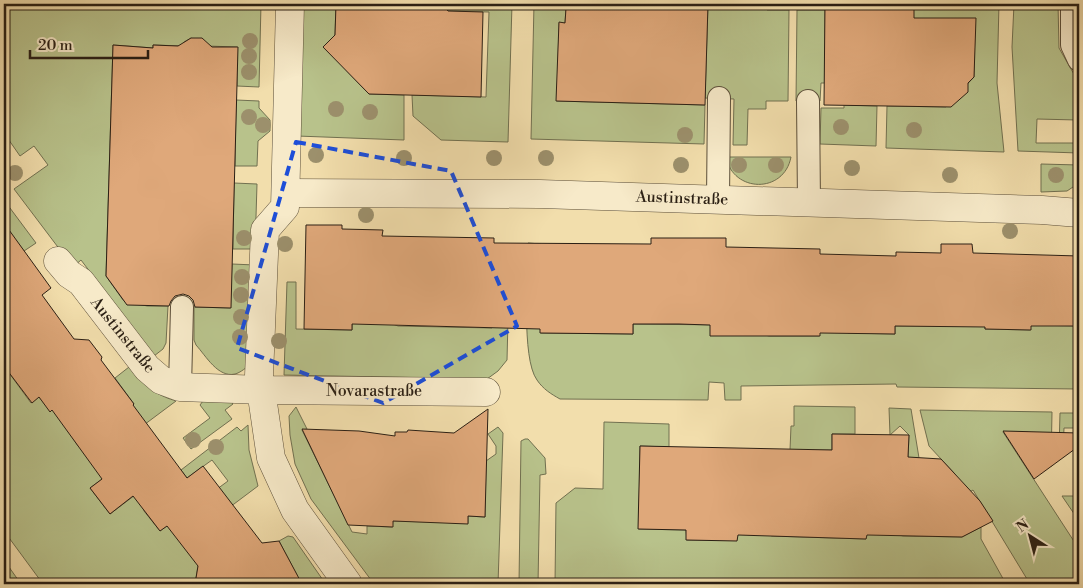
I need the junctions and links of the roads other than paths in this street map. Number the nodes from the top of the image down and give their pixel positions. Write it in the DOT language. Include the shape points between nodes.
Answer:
graph roads {
  1 [pos="290,4"];
  2 [pos="1072,4"];
  3 [pos="1079,60"];
  4 [pos="719,98"];
  5 [pos="808,101"];
  6 [pos="286,193"];
  7 [pos="718,199"];
  8 [pos="809,203"];
  9 [pos="1079,213"];
  10 [pos="58,260"];
  11 [pos="182,307"];
  12 [pos="180,387"];
  13 [pos="261,390"];
  14 [pos="486,392"];
  15 [pos="348,584"];
  1 -- 6 [label="street"];
  2 -- 3 [label="lane" via="1072,45"];
  4 -- 7 [label="lane"];
  5 -- 8 [label="lane"];
  6 -- 7 [label="street, Austinstraße" via="517,193"];
  6 -- 13 [label="street" via="285,207 265,230"];
  7 -- 8 [label="street, Austinstraße"];
  8 -- 9 [label="street, Austinstraße"];
  10 -- 12 [label="street, Austinstraße" via="69,274 81,282 146,368 161,380"];
  11 -- 12 [label="lane"];
  12 -- 13 [label="street, Austinstraße"];
  13 -- 14 [label="street, Novarastraße"];
  13 -- 15 [label="street" via="271,458 295,510"];
}
